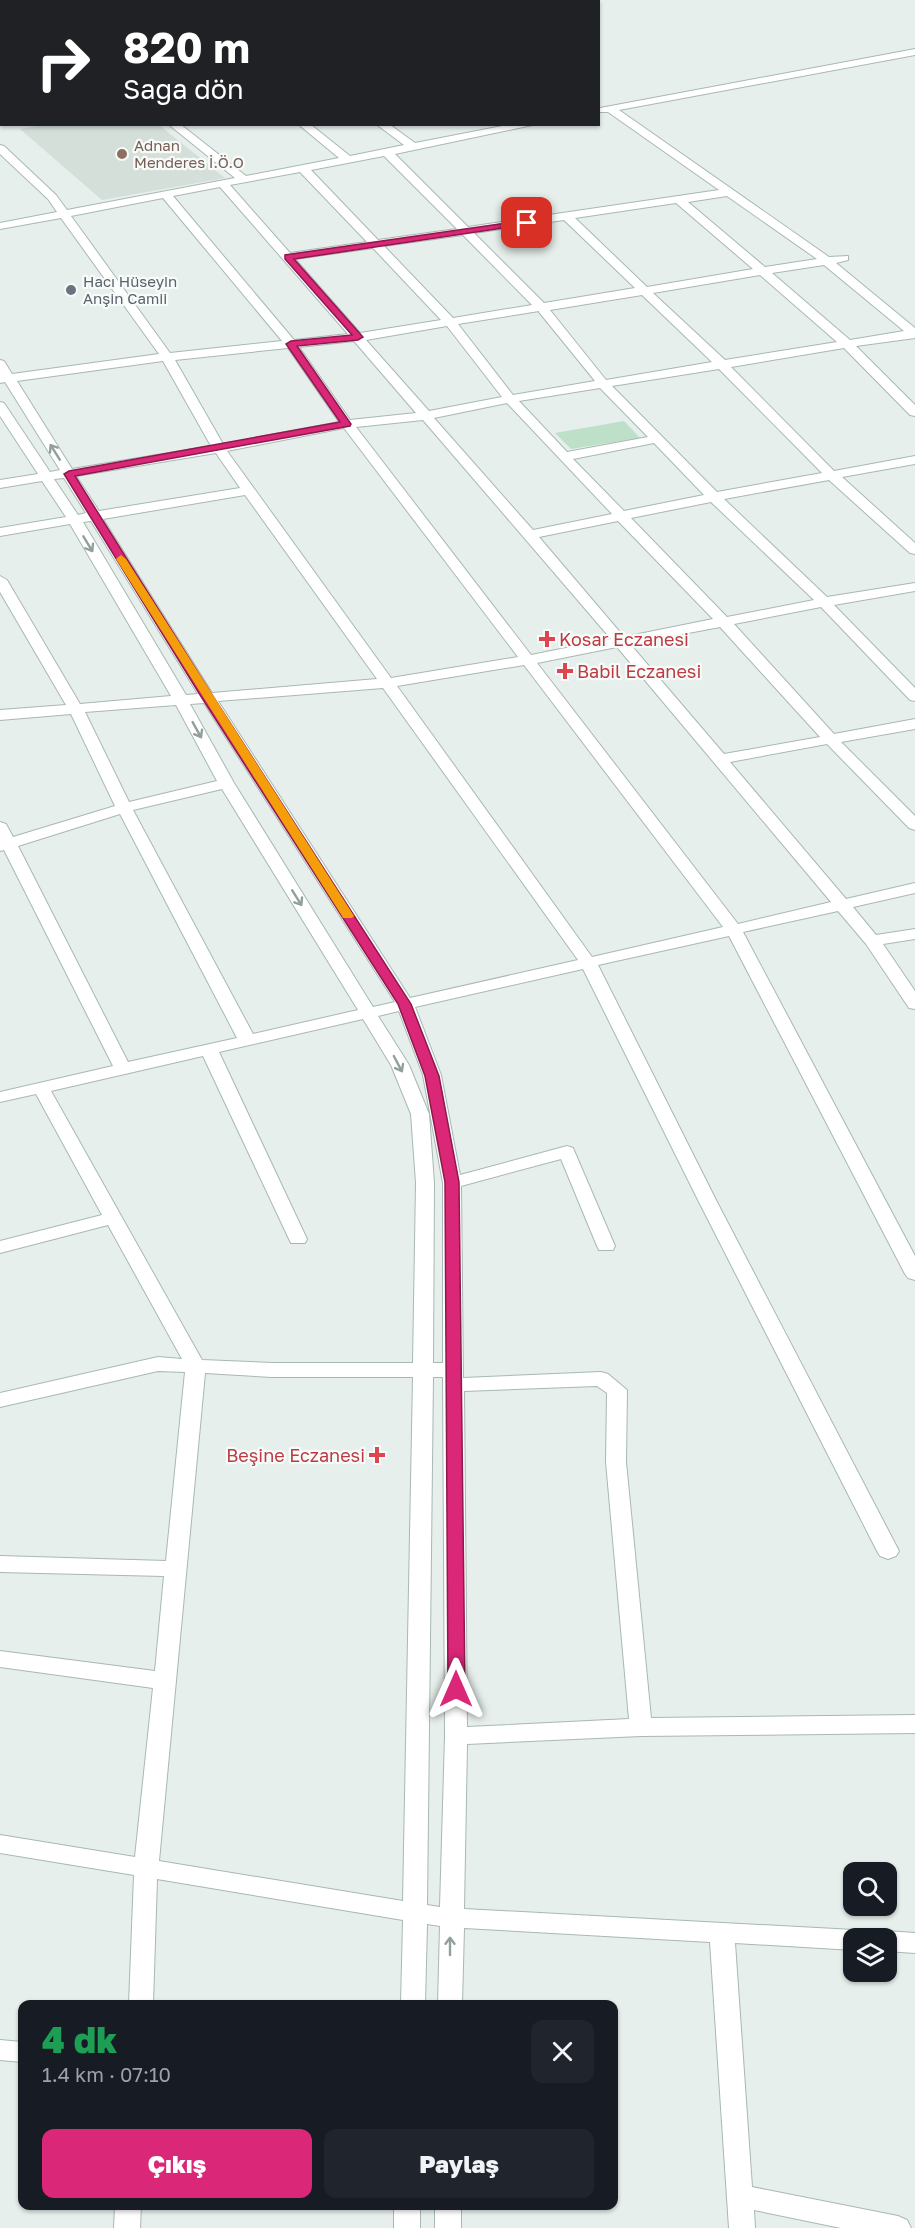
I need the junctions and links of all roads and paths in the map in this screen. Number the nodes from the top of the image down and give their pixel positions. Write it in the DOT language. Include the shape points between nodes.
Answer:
graph roads {
  1 [pos="915,52"];
  2 [pos="604,111"];
  3 [pos="176,126"];
  4 [pos="306,126"];
  5 [pos="384,126"];
  6 [pos="522,126"];
  7 [pos="414,147"];
  8 [pos="2,152"];
  9 [pos="388,153"];
  10 [pos="349,160"];
  11 [pos="303,168"];
  12 [pos="244,180"];
  13 [pos="223,184"];
  14 [pos="731,192"];
  15 [pos="167,196"];
  16 [pos="680,200"];
  17 [pos="62,214"];
  18 [pos="567,217"];
  19 [pos="0,226"];
  20 [pos="466,231"];
  21 [pos="376,244"];
  22 [pos="288,257"];
  23 [pos="844,258"];
  24 [pos="827,261"];
  25 [pos="763,271"];
  26 [pos="643,291"];
  27 [pos="543,309"];
  28 [pos="450,322"];
  29 [pos="914,334"];
  30 [pos="358,337"];
  31 [pos="291,344"];
  32 [pos="846,344"];
  33 [pos="167,357"];
  34 [pos="720,364"];
  35 [pos="3,374"];
  36 [pos="604,385"];
  37 [pos="510,399"];
  38 [pos="0,406"];
  39 [pos="915,412"];
  40 [pos="424,416"];
  41 [pos="346,424"];
  42 [pos="657,439"];
  43 [pos="219,449"];
  44 [pos="564,457"];
  45 [pos="915,460"];
  46 [pos="69,474"];
  47 [pos="831,475"];
  48 [pos="45,476"];
  49 [pos="0,484"];
  50 [pos="250,490"];
  51 [pos="714,497"];
  52 [pos="619,516"];
  53 [pos="95,518"];
  54 [pos="75,521"];
  55 [pos="0,532"];
  56 [pos="530,535"];
  57 [pos="915,550"];
  58 [pos="0,580"];
  59 [pos="915,587"];
  60 [pos="824,603"];
  61 [pos="724,622"];
  62 [pos="620,642"];
  63 [pos="528,660"];
  64 [pos="387,683"];
  65 [pos="915,697"];
  66 [pos="208,698"];
  67 [pos="181,700"];
  68 [pos="76,709"];
  69 [pos="0,715"];
  70 [pos="915,724"];
  71 [pos="830,739"];
  72 [pos="720,759"];
  73 [pos="226,783"];
  74 [pos="123,808"];
  75 [pos="915,825"];
  76 [pos="0,827"];
  77 [pos="5,844"];
  78 [pos="915,888"];
  79 [pos="840,906"];
  80 [pos="734,930"];
  81 [pos="915,934"];
  82 [pos="872,941"];
  83 [pos="590,964"];
  84 [pos="405,1004"];
  85 [pos="915,1004"];
  86 [pos="368,1013"];
  87 [pos="247,1040"];
  88 [pos="209,1049"];
  89 [pos="123,1069"];
  90 [pos="41,1088"];
  91 [pos="0,1097"];
  92 [pos="452,1182"];
  93 [pos="114,1218"];
  94 [pos="298,1239"];
  95 [pos="606,1246"];
  96 [pos="0,1247"];
  97 [pos="915,1274"];
  98 [pos="196,1366"];
  99 [pos="423,1370"];
  100 [pos="454,1377"];
  101 [pos="0,1400"];
  102 [pos="888,1551"];
  103 [pos="0,1564"];
  104 [pos="176,1569"];
  105 [pos="0,1659"];
  106 [pos="165,1681"];
  107 [pos="915,1724"];
  108 [pos="640,1727"];
  109 [pos="456,1736"];
  110 [pos="0,1844"];
  111 [pos="146,1868"];
  112 [pos="416,1912"];
  113 [pos="450,1918"];
  114 [pos="722,1934"];
  115 [pos="843,1940"];
  116 [pos="897,1942"];
  117 [pos="915,1943"];
  118 [pos="141,2000"];
  119 [pos="413,2000"];
  120 [pos="450,2000"];
  121 [pos="0,2050"];
  122 [pos="18,2052"];
  123 [pos="740,2196"];
  124 [pos="128,2210"];
  125 [pos="407,2210"];
  126 [pos="448,2210"];
  127 [pos="127,2228"];
  128 [pos="407,2228"];
  129 [pos="448,2228"];
  130 [pos="742,2228"];
  131 [pos="898,2228"];
  1 -- 2 [label="street"];
  2 -- 14 [label="street"];
  3 -- 12 [label="street"];
  4 -- 10 [label="street"];
  5 -- 7 [label="street"];
  6 -- 7 [label="street"];
  7 -- 9 [label="street"];
  8 -- 17 [label="street" via="52,197"];
  9 -- 10 [label="street"];
  9 -- 20 [label="street"];
  10 -- 11 [label="street"];
  11 -- 12 [label="street"];
  11 -- 21 [label="street"];
  12 -- 13 [label="street"];
  13 -- 15 [label="street"];
  13 -- 22 [label="street"];
  14 -- 16 [label="street"];
  14 -- 24 [label="street"];
  15 -- 17 [label="street"];
  15 -- 31 [label="street"];
  16 -- 18 [label="street"];
  16 -- 25 [label="street"];
  17 -- 19 [label="street"];
  17 -- 33 [label="street"];
  18 -- 20 [label="street"];
  18 -- 26 [label="street"];
  20 -- 21 [label="street"];
  20 -- 27 [label="street"];
  21 -- 22 [label="street"];
  21 -- 28 [label="street"];
  22 -- 30 [label="street"];
  23 -- 24 [label="street"];
  24 -- 25 [label="street"];
  24 -- 29 [label="street"];
  25 -- 26 [label="street"];
  25 -- 32 [label="street"];
  26 -- 27 [label="street"];
  26 -- 34 [label="street"];
  27 -- 28 [label="street"];
  27 -- 36 [label="street"];
  28 -- 30 [label="street"];
  28 -- 37 [label="street"];
  29 -- 32 [label="street"];
  30 -- 31 [label="street"];
  30 -- 40 [label="street"];
  31 -- 33 [label="street"];
  31 -- 41 [label="street"];
  32 -- 34 [label="street"];
  32 -- 39 [label="street"];
  33 -- 35 [label="street"];
  33 -- 43 [label="street"];
  34 -- 36 [label="street"];
  34 -- 47 [label="street"];
  46 -- 35 [label="street, one-way"];
  36 -- 37 [label="street"];
  36 -- 42 [label="street"];
  37 -- 40 [label="street"];
  37 -- 44 [label="street"];
  38 -- 48 [label="street"];
  40 -- 41 [label="street"];
  40 -- 56 [label="street"];
  41 -- 43 [label="street"];
  41 -- 63 [label="street"];
  42 -- 44 [label="street"];
  42 -- 51 [label="street"];
  43 -- 46 [label="street"];
  43 -- 50 [label="street"];
  44 -- 52 [label="street"];
  45 -- 47 [label="street"];
  46 -- 48 [label="street"];
  46 -- 53 [label="street"];
  47 -- 51 [label="street"];
  47 -- 57 [label="street"];
  48 -- 49 [label="street"];
  48 -- 54 [label="street"];
  50 -- 53 [label="street"];
  50 -- 64 [label="street"];
  51 -- 52 [label="street"];
  51 -- 60 [label="street"];
  52 -- 56 [label="street"];
  52 -- 61 [label="street"];
  53 -- 54 [label="street"];
  53 -- 66 [label="street"];
  54 -- 55 [label="street"];
  54 -- 67 [label="street, one-way"];
  56 -- 62 [label="street"];
  58 -- 68 [label="street"];
  59 -- 60 [label="street"];
  60 -- 61 [label="street"];
  60 -- 65 [label="street"];
  61 -- 62 [label="street"];
  61 -- 71 [label="street"];
  62 -- 63 [label="street"];
  62 -- 72 [label="street"];
  63 -- 64 [label="street"];
  63 -- 80 [label="street"];
  64 -- 66 [label="street"];
  64 -- 83 [label="street"];
  66 -- 67 [label="street"];
  66 -- 84 [label="street"];
  67 -- 68 [label="street"];
  67 -- 73 [label="street, one-way"];
  68 -- 69 [label="street"];
  68 -- 74 [label="street"];
  70 -- 71 [label="street"];
  71 -- 72 [label="street"];
  71 -- 75 [label="street"];
  72 -- 79 [label="street"];
  73 -- 74 [label="street"];
  73 -- 86 [label="street, one-way"];
  74 -- 77 [label="street"];
  74 -- 87 [label="street"];
  76 -- 77 [label="street"];
  77 -- 89 [label="street"];
  78 -- 79 [label="street"];
  79 -- 80 [label="street"];
  79 -- 82 [label="street"];
  80 -- 83 [label="street"];
  80 -- 97 [label="street"];
  81 -- 82 [label="street"];
  82 -- 85 [label="street"];
  83 -- 84 [label="street"];
  83 -- 102 [label="street"];
  84 -- 86 [label="street"];
  84 -- 92 [label="street" via="432,1076"];
  86 -- 87 [label="street"];
  86 -- 99 [label="street, one-way" via="400,1065 420,1114 424,1183"];
  87 -- 88 [label="street"];
  88 -- 89 [label="street"];
  88 -- 94 [label="street"];
  89 -- 90 [label="street"];
  90 -- 91 [label="street"];
  90 -- 93 [label="street"];
  92 -- 95 [label="street" via="567,1152"];
  92 -- 100 [label="street"];
  93 -- 96 [label="street"];
  93 -- 98 [label="street"];
  98 -- 99 [label="street"];
  98 -- 101 [label="street" via="158,1364"];
  98 -- 104 [label="street"];
  99 -- 100 [label="street"];
  99 -- 112 [label="street"];
  100 -- 108 [label="street" via="601,1379 617,1390 616,1462"];
  100 -- 109 [label="street"];
  103 -- 104 [label="street"];
  104 -- 106 [label="street"];
  105 -- 106 [label="street"];
  106 -- 111 [label="street"];
  107 -- 108 [label="street"];
  108 -- 109 [label="street"];
  109 -- 113 [label="street"];
  110 -- 111 [label="street"];
  111 -- 112 [label="street"];
  111 -- 118 [label="street"];
  112 -- 113 [label="street"];
  112 -- 119 [label="street"];
  113 -- 114 [label="street"];
  120 -- 113 [label="street, one-way"];
  114 -- 115 [label="street"];
  114 -- 123 [label="street"];
  116 -- 117 [label="street"];
  121 -- 122 [label="street"];
  123 -- 130 [label="street"];
  123 -- 131 [label="street"];
  124 -- 127 [label="street"];
  125 -- 128 [label="street"];
  126 -- 129 [label="street"];
}
